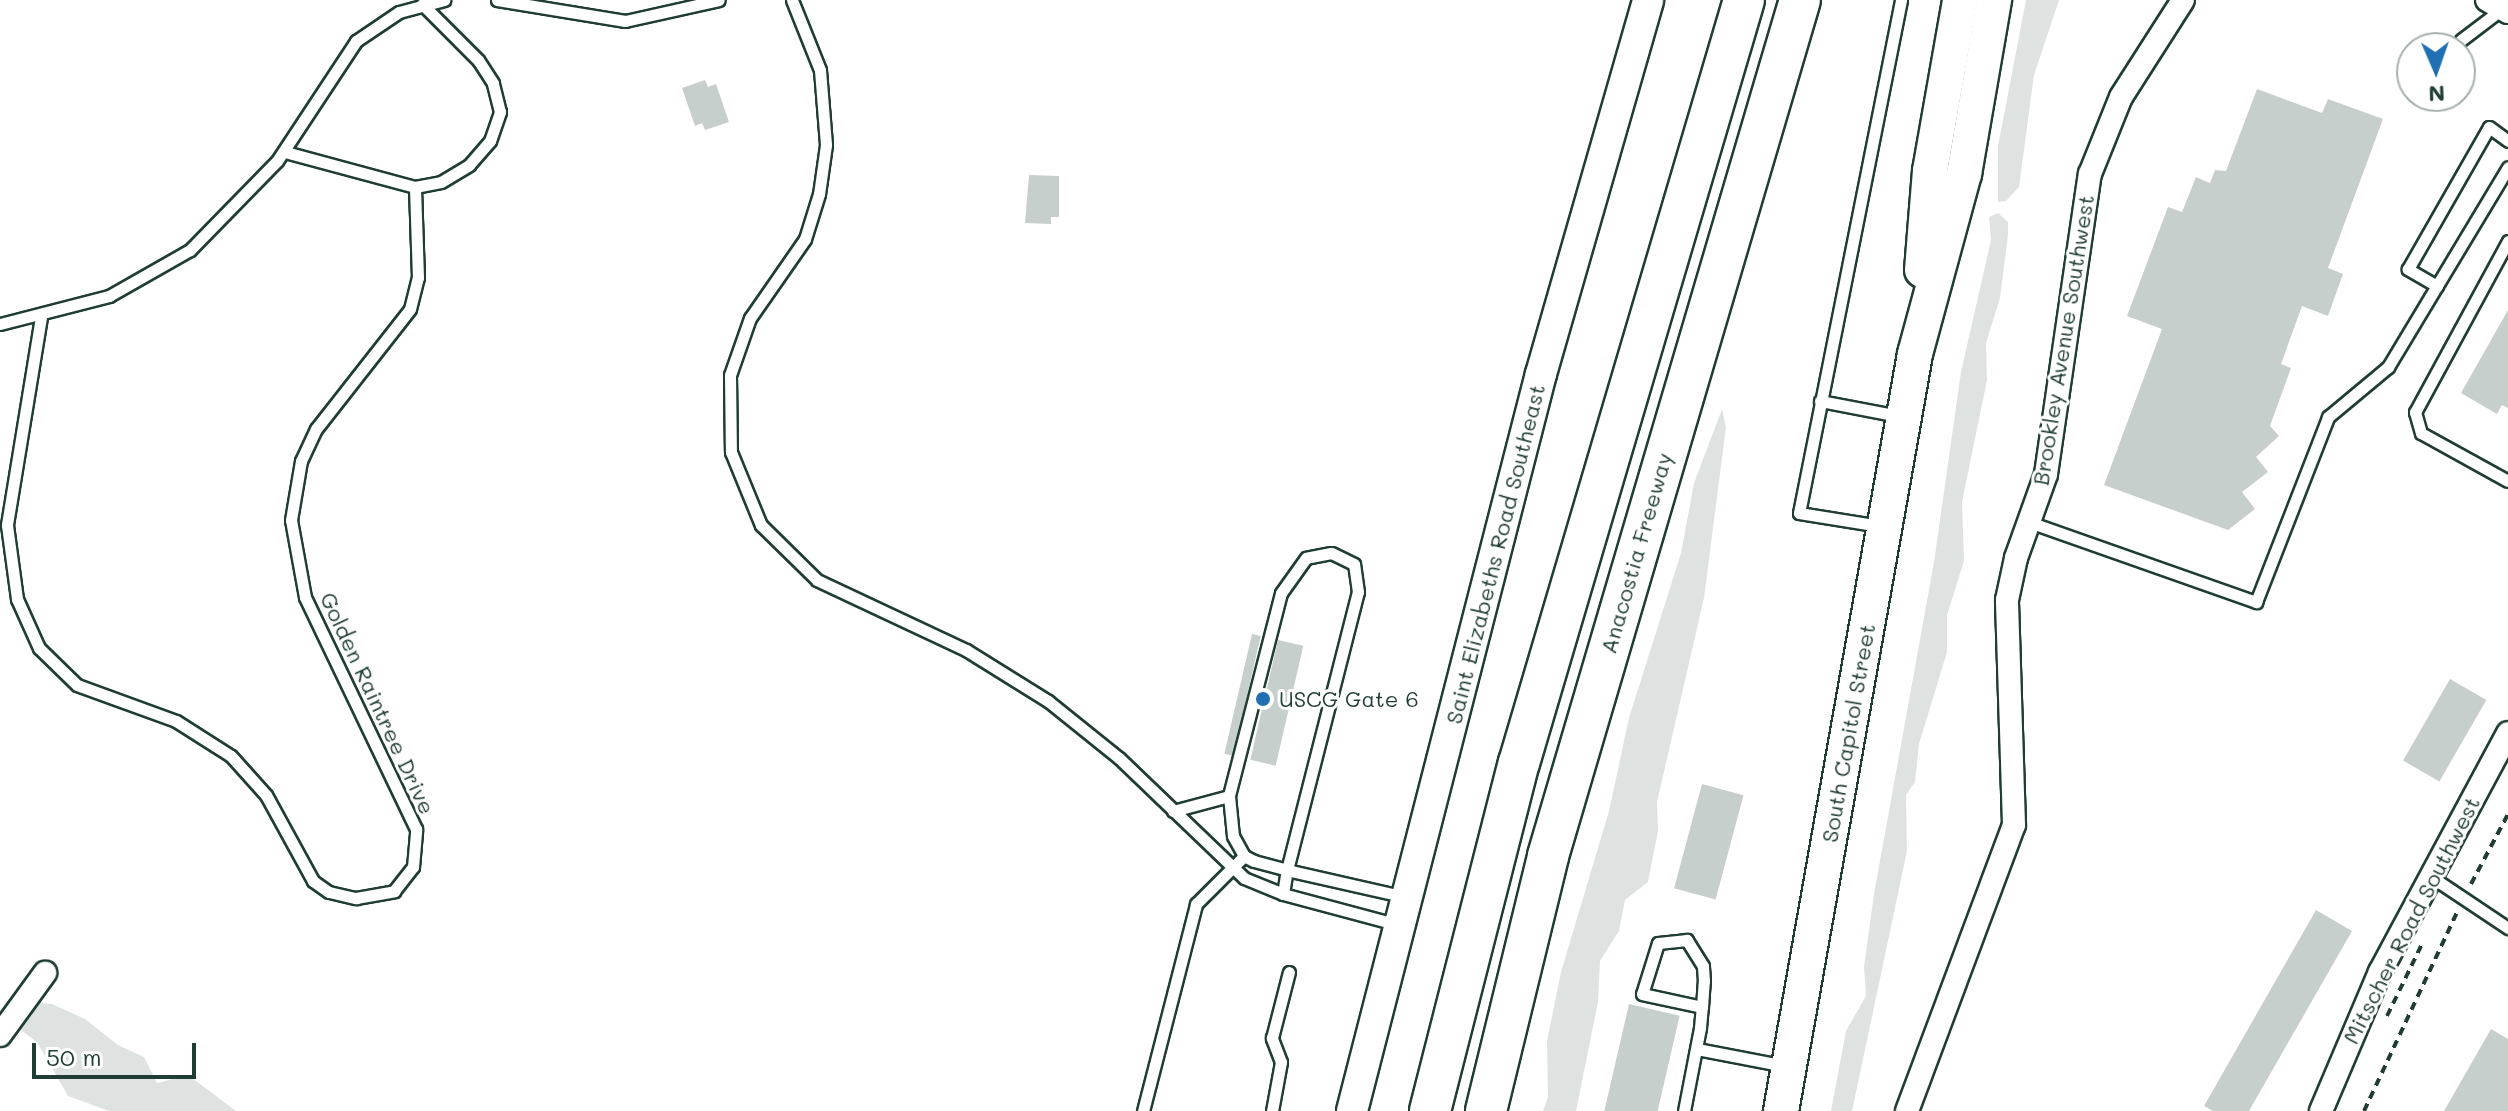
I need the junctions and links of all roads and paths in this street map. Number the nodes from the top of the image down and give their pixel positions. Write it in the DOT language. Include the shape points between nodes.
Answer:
graph roads {
  1 [pos="444,0"];
  2 [pos="497,0"];
  3 [pos="719,0"];
  4 [pos="792,0"];
  5 [pos="1648,0"];
  6 [pos="1744,0"];
  7 [pos="1800,0"];
  8 [pos="1901,0"];
  9 [pos="1960,0"];
  10 [pos="1994,0"];
  11 [pos="2183,0"];
  12 [pos="422,4"];
  13 [pos="2499,7"];
  14 [pos="2470,32"];
  15 [pos="2508,141"];
  16 [pos="285,152"];
  17 [pos="2508,167"];
  18 [pos="415,187"];
  19 [pos="2508,241"];
  20 [pos="2437,286"];
  21 [pos="41,317"];
  22 [pos="0,324"];
  23 [pos="1915,354"];
  24 [pos="1820,401"];
  25 [pos="1904,417"];
  26 [pos="2508,481"];
  27 [pos="2029,522"];
  28 [pos="1885,526"];
  29 [pos="2508,733"];
  30 [pos="1229,796"];
  31 [pos="1173,811"];
  32 [pos="2508,814"];
  33 [pos="1244,856"];
  34 [pos="1230,868"];
  35 [pos="1287,870"];
  36 [pos="2430,876"];
  37 [pos="1283,894"];
  38 [pos="2463,899"];
  39 [pos="1403,911"];
  40 [pos="2508,928"];
  41 [pos="2429,930"];
  42 [pos="1289,972"];
  43 [pos="45,973"];
  44 [pos="1702,1007"];
  45 [pos="2381,1028"];
  46 [pos="0,1035"];
  47 [pos="1697,1049"];
  48 [pos="1790,1067"];
  49 [pos="1143,1111"];
  50 [pos="1272,1111"];
  51 [pos="1352,1111"];
  52 [pos="1430,1111"];
  53 [pos="1486,1111"];
  54 [pos="1684,1111"];
  55 [pos="1781,1111"];
  56 [pos="1907,1111"];
  57 [pos="2321,1111"];
  58 [pos="2364,1111"];
  1 -- 12 [label="lane"];
  2 -- 3 [label="lane" via="625,21"];
  4 -- 31 [label="lane" via="820,70 825,158 805,239 750,318 730,375 728,433 748,500 774,541 802,569 1008,674 1087,731"];
  5 -- 39 [label="main road, Saint Elizabeths Road Southeast" via="1545,359"];
  6 -- 52 [label="highway" via="1515,779"];
  7 -- 53 [label="highway, Anacostia Freeway" via="1548,856"];
  8 -- 24 [label="lane"];
  9 -- 23 [label="main road" via="1930,171"];
  10 -- 23 [label="main road" via="1964,174"];
  11 -- 27 [label="street, Brookley Avenue Southwest" via="2121,97 2090,174 2046,474"];
  12 -- 16 [label="lane" via="379,24 346,51"];
  12 -- 18 [label="lane" via="478,60 493,83 500,112 490,141 469,165 441,182"];
  13 -- 14 [label="lane"];
  15 -- 20 [label="lane" via="2489,127 2408,269"];
  16 -- 18 [label="lane"];
  16 -- 21 [label="lane" via="229,215 168,265 109,296"];
  17 -- 20 [label="lane"];
  18 -- 21 [label="lane, Golden Raintree Drive" via="418,278 410,309 316,429 301,461 291,506 293,550 305,597 416,829 413,867 402,884 384,895 342,896 313,881 266,795 231,756 176,721 77,685 50,662 30,633 13,580 7,525"];
  19 -- 26 [label="lane" via="2415,412 2421,433"];
  20 -- 27 [label="lane" via="2388,367 2328,417 2256,602"];
  21 -- 22 [label="lane"];
  23 -- 25 [label="main road, South Capitol Street"];
  24 -- 25 [label="lane"];
  24 -- 28 [label="lane" via="1799,513"];
  25 -- 28 [label="main road, South Capitol Street"];
  27 -- 56 [label="street, Brookley Avenue Southwest" via="2006,610 2014,825"];
  28 -- 48 [label="main road, South Capitol Street"];
  29 -- 36 [label="street, Mitscher Road Southwest"];
  30 -- 31 [label="lane"];
  30 -- 33 [label="lane" via="1233,836"];
  30 -- 35 [label="lane" via="1287,580 1318,553 1344,556 1354,564 1358,592"];
  31 -- 34 [label="lane"];
  32 -- 38 [label="path"];
  33 -- 34 [label="lane"];
  33 -- 35 [label="lane"];
  34 -- 37 [label="lane"];
  34 -- 49 [label="lane" via="1196,904"];
  35 -- 37 [label="lane"];
  35 -- 39 [label="lane"];
  36 -- 38 [label="lane"];
  36 -- 57 [label="street, Mitscher Road Southwest" via="2368,1000"];
  37 -- 39 [label="lane"];
  38 -- 40 [label="lane"];
  38 -- 58 [label="path"];
  39 -- 51 [label="main road, Saint Elizabeths Road Southeast"];
  41 -- 45 [label="path"];
  42 -- 50 [label="lane" via="1272,1038 1281,1062"];
  43 -- 46 [label="street"];
  44 -- 44 [label="lane" via="1642,994 1658,943 1678,938 1696,947 1703,966"];
  44 -- 47 [label="lane"];
  47 -- 48 [label="lane"];
  47 -- 54 [label="lane"];
  48 -- 55 [label="main road, South Capitol Street"];
}
